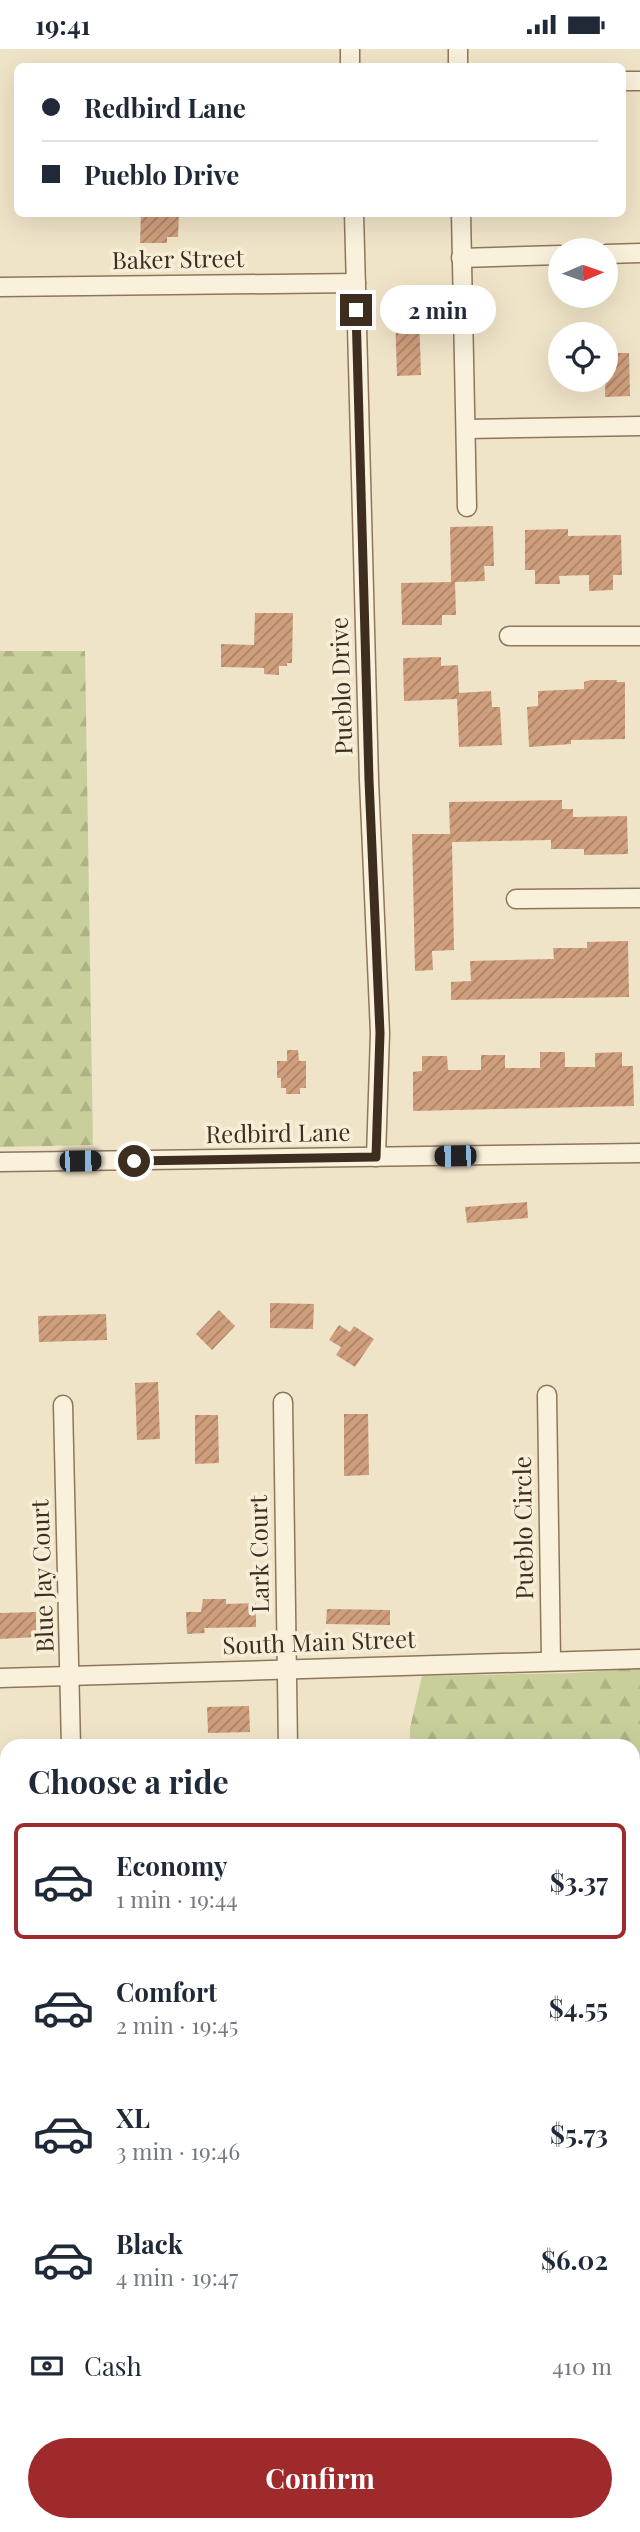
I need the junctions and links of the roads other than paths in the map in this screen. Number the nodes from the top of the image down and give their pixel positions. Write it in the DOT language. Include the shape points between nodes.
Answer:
graph roads {
  1 [pos="354,217"];
  2 [pos="461,217"];
  3 [pos="640,253"];
  4 [pos="618,254"];
  5 [pos="548,255"];
  6 [pos="461,258"];
  7 [pos="356,283"];
  8 [pos="0,287"];
  9 [pos="640,426"];
  10 [pos="467,429"];
  11 [pos="467,507"];
  12 [pos="509,636"];
  13 [pos="640,636"];
  14 [pos="640,898"];
  15 [pos="516,899"];
  16 [pos="640,1153"];
  17 [pos="376,1157"];
  18 [pos="0,1162"];
  19 [pos="547,1395"];
  20 [pos="283,1402"];
  21 [pos="63,1405"];
  22 [pos="640,1659"];
  23 [pos="551,1660"];
  24 [pos="286,1668"];
  25 [pos="70,1676"];
  26 [pos="0,1678"];
  27 [pos="71,1739"];
  28 [pos="288,1739"];
  1 -- 7 [label="street, Pueblo Drive"];
  2 -- 6 [label="street"];
  3 -- 4 [label="street"];
  5 -- 6 [label="street"];
  6 -- 10 [label="street"];
  7 -- 8 [label="street, Baker Street"];
  7 -- 17 [label="street, Pueblo Drive" via="380,1033"];
  9 -- 10 [label="street"];
  10 -- 11 [label="street"];
  12 -- 13 [label="street"];
  14 -- 15 [label="street"];
  16 -- 17 [label="street, Redbird Lane"];
  17 -- 18 [label="street, Redbird Lane"];
  19 -- 23 [label="street, Pueblo Circle"];
  20 -- 24 [label="street, Lark Court"];
  21 -- 25 [label="street, Blue Jay Court"];
  22 -- 23 [label="street, South Main Street"];
  23 -- 24 [label="street, South Main Street"];
  24 -- 25 [label="street, South Main Street"];
  24 -- 28 [label="street, Lark Court"];
  25 -- 26 [label="street, South Main Street"];
  25 -- 27 [label="street, Blue Jay Court"];
}
